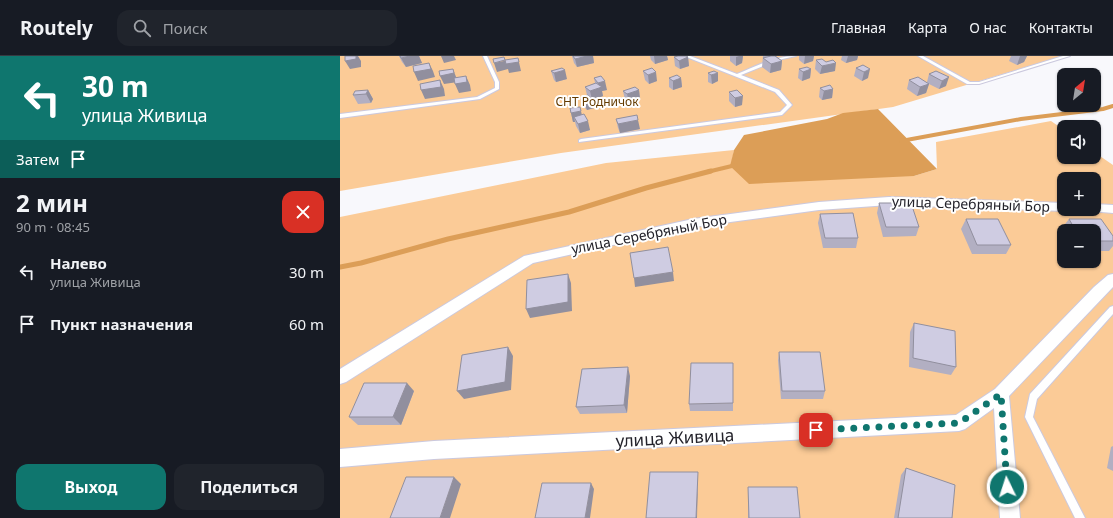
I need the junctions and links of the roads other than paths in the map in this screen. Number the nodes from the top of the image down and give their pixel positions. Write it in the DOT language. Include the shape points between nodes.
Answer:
graph roads {
  1 [pos="485,56"];
  2 [pos="686,56"];
  3 [pos="794,56"];
  4 [pos="920,56"];
  5 [pos="1068,56"];
  6 [pos="738,75"];
  7 [pos="340,116"];
  8 [pos="581,141"];
  9 [pos="1057,207"];
  10 [pos="1101,208"];
  11 [pos="1113,209"];
  12 [pos="1113,279"];
  13 [pos="1113,309"];
  14 [pos="340,377"];
  15 [pos="1001,394"];
  16 [pos="340,458"];
  17 [pos="1010,518"];
  18 [pos="1080,518"];
  1 -- 7 [label="lane" via="497,82 497,89 478,98"];
  2 -- 6 [label="lane"];
  3 -- 6 [label="lane" via="777,59"];
  4 -- 5 [label="lane" via="969,83 980,83"];
  6 -- 8 [label="lane" via="777,91 790,105 782,113"];
  9 -- 14 [label="street, улица Серебряный Бор" via="889,200 819,206 693,223 529,259"];
  10 -- 11 [label="street"];
  12 -- 15 [label="street, улица Живица"];
  13 -- 18 [label="lane" via="1033,397 1030,410 1030,417"];
  15 -- 16 [label="street, улица Живица" via="959,423 434,450"];
  15 -- 17 [label="street"];
}
